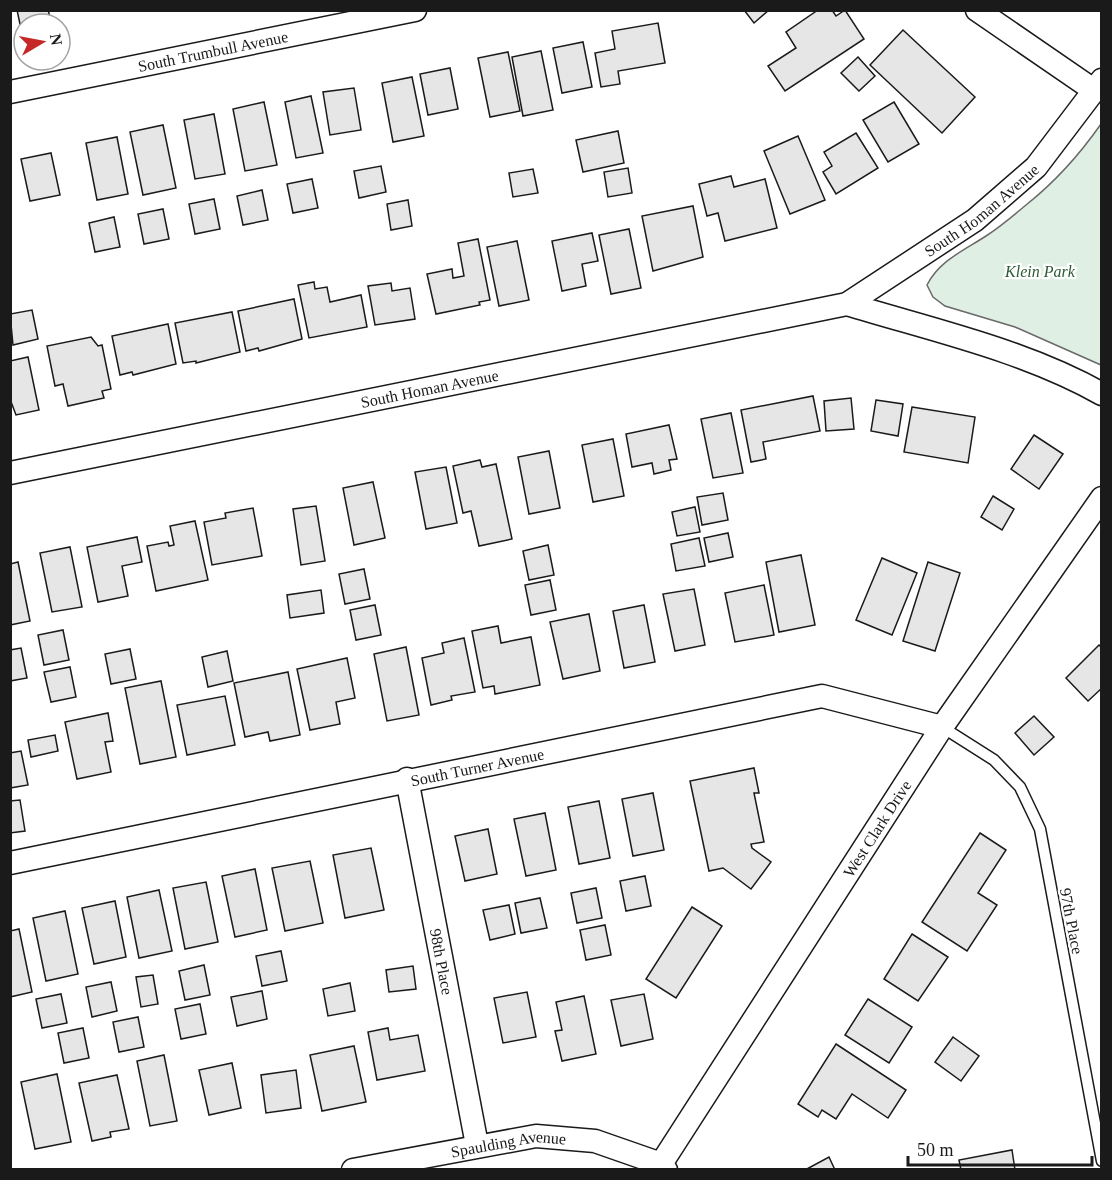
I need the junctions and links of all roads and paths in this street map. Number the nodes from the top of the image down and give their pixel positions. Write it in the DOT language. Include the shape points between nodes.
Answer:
graph roads {
  1 [pos="415,10"];
  2 [pos="977,10"];
  3 [pos="1098,85"];
  4 [pos="10,92"];
  5 [pos="847,304"];
  6 [pos="1101,394"];
  7 [pos="10,473"];
  8 [pos="1101,498"];
  9 [pos="942,727"];
  10 [pos="407,779"];
  11 [pos="10,862"];
  12 [pos="477,1145"];
  13 [pos="1101,1161"];
  14 [pos="664,1167"];
  15 [pos="353,1170"];
  1 -- 4 [label="street, South Trumbull Avenue"];
  2 -- 3 [label="street"];
  3 -- 5 [label="street, South Homan Avenue" via="1036,166 975,220"];
  5 -- 6 [label="street, South Homan Avenue" via="1004,352 1073,378"];
  5 -- 7 [label="street, South Homan Avenue"];
  8 -- 9 [label="street, West Clark Drive"];
  9 -- 10 [label="street, South Turner Avenue" via="822,696"];
  9 -- 13 [label="lane, 97th Place" via="994,760 1020,787 1040,829"];
  9 -- 14 [label="street, West Clark Drive"];
  10 -- 11 [label="street, South Turner Avenue"];
  10 -- 12 [label="street, 98th Place"];
  12 -- 14 [label="street, Spaulding Avenue" via="536,1136 595,1141"];
  12 -- 15 [label="street, Spaulding Avenue"];
}
